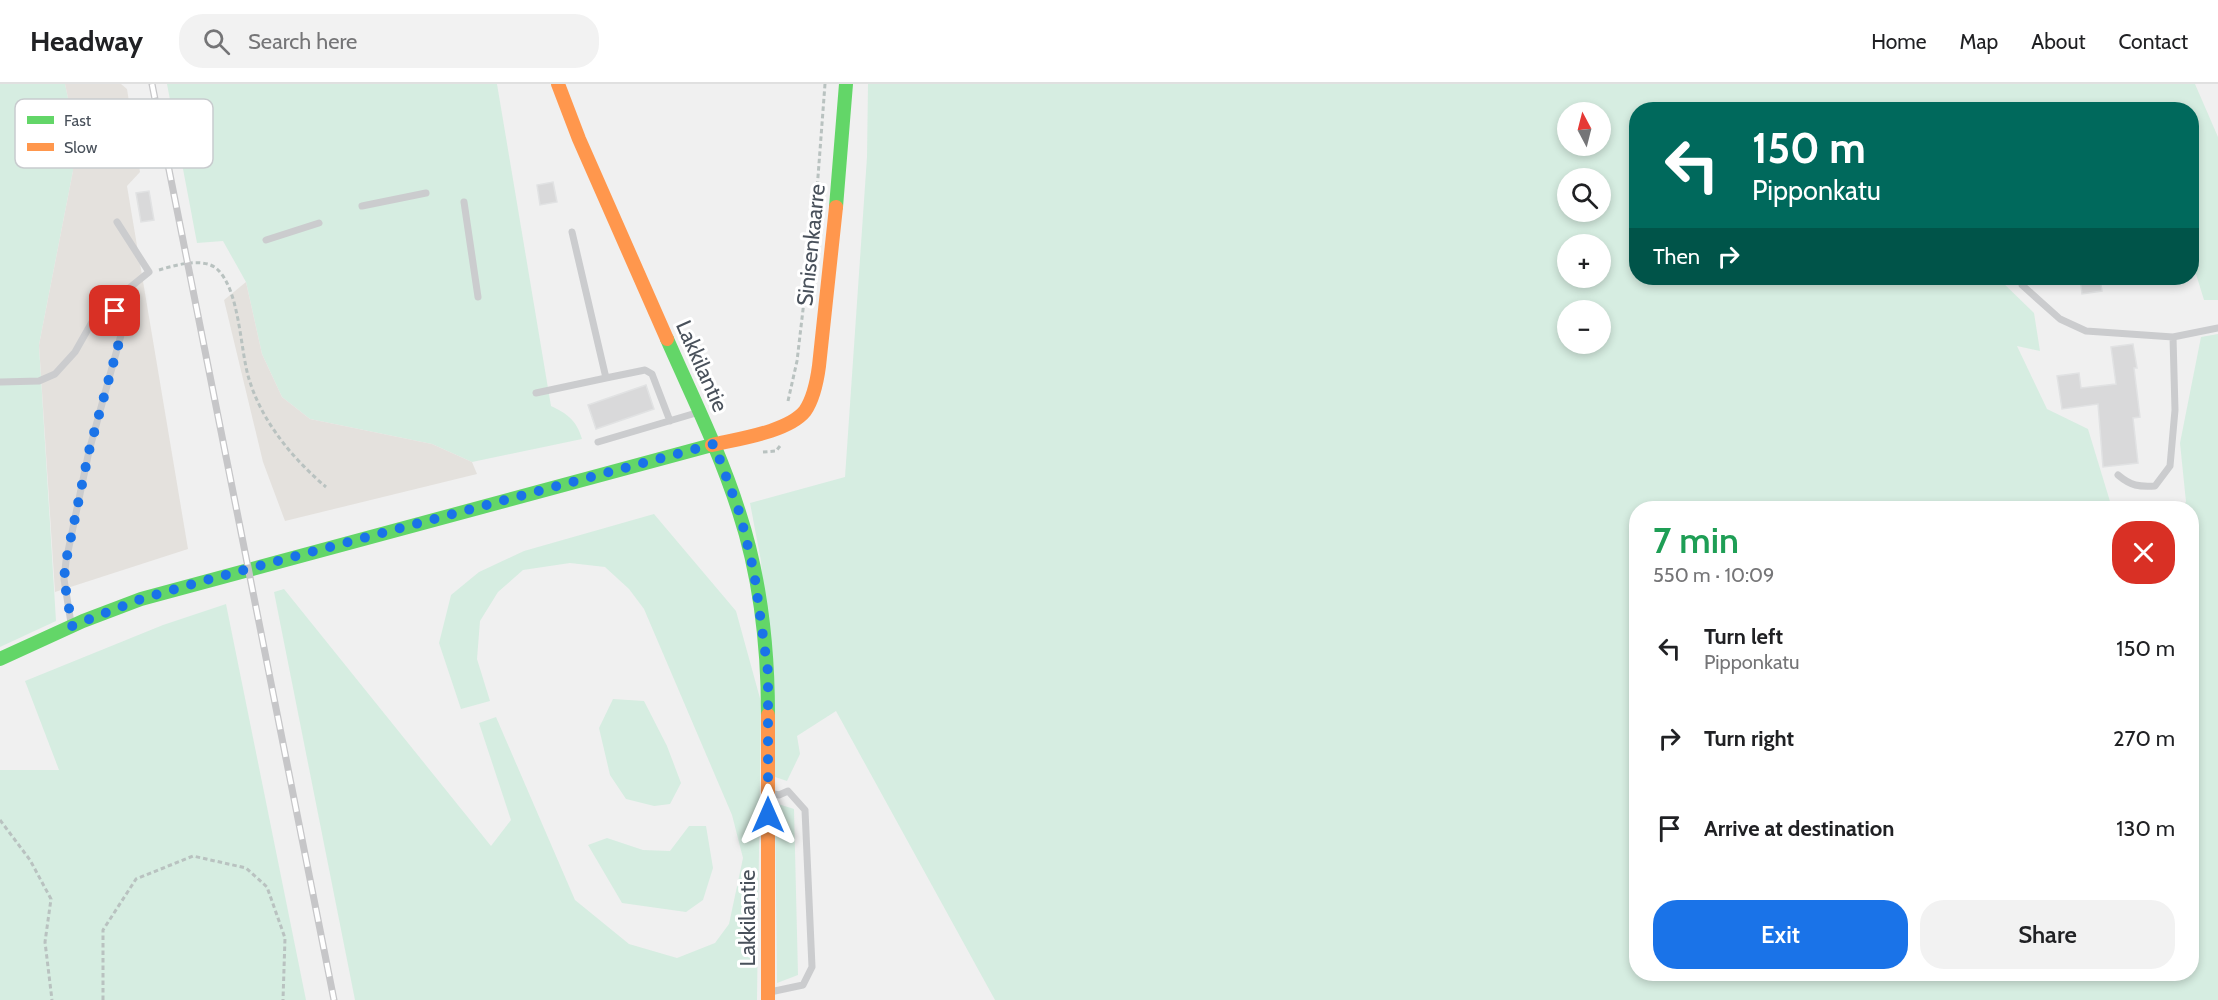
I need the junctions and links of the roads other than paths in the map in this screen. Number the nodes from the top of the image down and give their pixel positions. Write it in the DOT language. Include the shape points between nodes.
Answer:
graph roads {
  1 [pos="558,84"];
  2 [pos="846,84"];
  3 [pos="426,193"];
  4 [pos="464,202"];
  5 [pos="362,206"];
  6 [pos="117,222"];
  7 [pos="320,223"];
  8 [pos="572,232"];
  9 [pos="266,240"];
  10 [pos="2022,285"];
  11 [pos="478,297"];
  12 [pos="109,303"];
  13 [pos="2218,328"];
  14 [pos="2173,337"];
  15 [pos="606,378"];
  16 [pos="1,382"];
  17 [pos="536,393"];
  18 [pos="700,412"];
  19 [pos="670,421"];
  20 [pos="598,442"];
  21 [pos="714,444"];
  22 [pos="2118,475"];
  23 [pos="72,626"];
  24 [pos="0,659"];
  25 [pos="768,793"];
  26 [pos="768,996"];
  1 -- 18 [label="street, Lakkilantie"];
  2 -- 21 [label="street, Sinisenkaarre" via="832,248 813,392 806,409 784,425"];
  3 -- 5 [label="lane"];
  4 -- 11 [label="lane"];
  6 -- 12 [label="lane" via="149,272"];
  7 -- 9 [label="lane"];
  8 -- 15 [label="lane"];
  10 -- 14 [label="lane" via="2060,319 2086,331"];
  12 -- 16 [label="lane" via="96,315 75,352 55,374 39,381"];
  12 -- 23 [label="lane" via="120,321 121,335 89,451 66,561 64,579"];
  13 -- 14 [label="lane"];
  14 -- 22 [label="lane" via="2175,410 2170,466 2155,486 2139,487"];
  15 -- 17 [label="lane"];
  15 -- 19 [label="lane" via="645,370 652,374"];
  18 -- 19 [label="lane"];
  18 -- 21 [label="street, Lakkilantie"];
  19 -- 20 [label="lane"];
  21 -- 23 [label="street" via="203,581 141,599"];
  21 -- 25 [label="street, Lakkilantie" via="740,514 754,572 768,672"];
  23 -- 24 [label="street"];
  25 -- 26 [label="street, Lakkilantie"];
  25 -- 26 [label="lane" via="779,795 788,791 805,810 812,967 803,985"];
}
